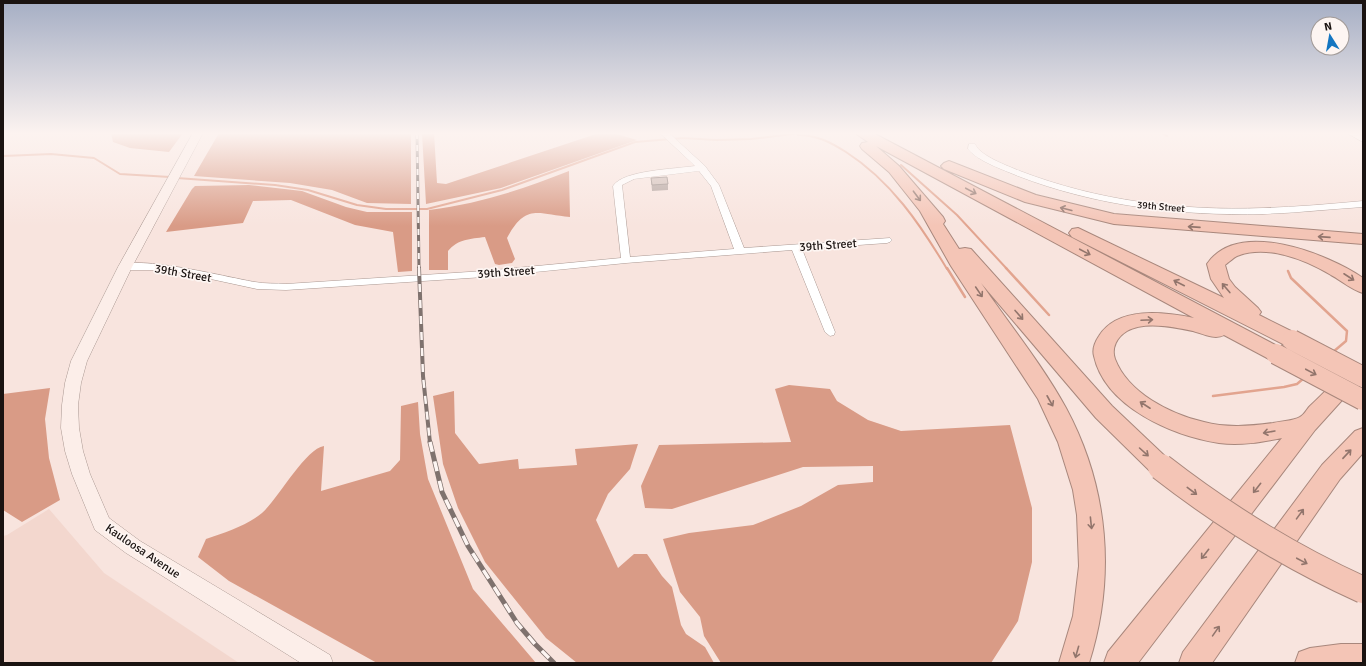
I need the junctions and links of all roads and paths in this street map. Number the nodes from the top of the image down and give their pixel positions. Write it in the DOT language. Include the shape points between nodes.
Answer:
graph roads {
  1 [pos="181,164"];
  2 [pos="698,164"];
  3 [pos="889,164"];
  4 [pos="920,164"];
  5 [pos="943,164"];
  6 [pos="944,164"];
  7 [pos="999,164"];
  8 [pos="702,168"];
  9 [pos="1363,204"];
  10 [pos="928,212"];
  11 [pos="1363,239"];
  12 [pos="887,240"];
  13 [pos="796,247"];
  14 [pos="740,251"];
  15 [pos="626,260"];
  16 [pos="125,267"];
  17 [pos="1363,287"];
  18 [pos="830,332"];
  19 [pos="1284,336"];
  20 [pos="1276,354"];
  21 [pos="1363,366"];
  22 [pos="1363,377"];
  23 [pos="1363,400"];
  24 [pos="1307,424"];
  25 [pos="1363,437"];
  26 [pos="1363,590"];
  27 [pos="1363,659"];
  28 [pos="322,663"];
  29 [pos="1074,663"];
  30 [pos="1119,663"];
  31 [pos="1194,663"];
  32 [pos="1310,663"];
  1 -- 16 [label="street, Kauloosa Avenue"];
  2 -- 8 [label="street"];
  3 -- 10 [label="highway, one-way"];
  4 -- 20 [label="highway, one-way"];
  19 -- 5 [label="highway, one-way"];
  11 -- 6 [label="highway, one-way" via="1172,226 1114,219 1031,199"];
  7 -- 9 [label="street, 39th Street" via="1024,176 1101,199 1128,203 1210,210 1263,211"];
  8 -- 14 [label="street" via="715,185"];
  8 -- 15 [label="street" via="633,177 618,184"];
  10 -- 26 [label="highway, one-way, bridge" via="1104,412 1161,467 1255,534 1307,564"];
  10 -- 29 [label="highway, one-way" via="950,250 1045,392 1072,446 1082,477 1093,545 1092,581 1087,616"];
  12 -- 13 [label="street, 39th Street"];
  13 -- 14 [label="street, 39th Street"];
  13 -- 18 [label="street"];
  14 -- 15 [label="street, 39th Street"];
  15 -- 16 [label="street, 39th Street" via="484,274 286,287 256,286 154,267"];
  16 -- 28 [label="street, Kauloosa Avenue" via="79,361 70,405 74,451 102,524 133,547"];
  19 -- 17 [label="highway, one-way" via="1245,308 1224,286 1217,274 1216,264 1222,256 1234,250 1250,248 1291,252 1335,268"];
  19 -- 22 [label="highway, bridge"];
  20 -- 23 [label="highway, one-way, bridge"];
  24 -- 20 [label="highway, one-way" via="1240,435 1207,432 1180,423 1154,412 1124,389 1110,372 1104,350 1108,338 1117,328 1132,322 1156,320 1208,328"];
  21 -- 24 [label="highway"];
  24 -- 30 [label="highway, one-way"];
  31 -- 25 [label="highway, one-way" via="1331,472"];
  27 -- 32 [label="highway"];
}
